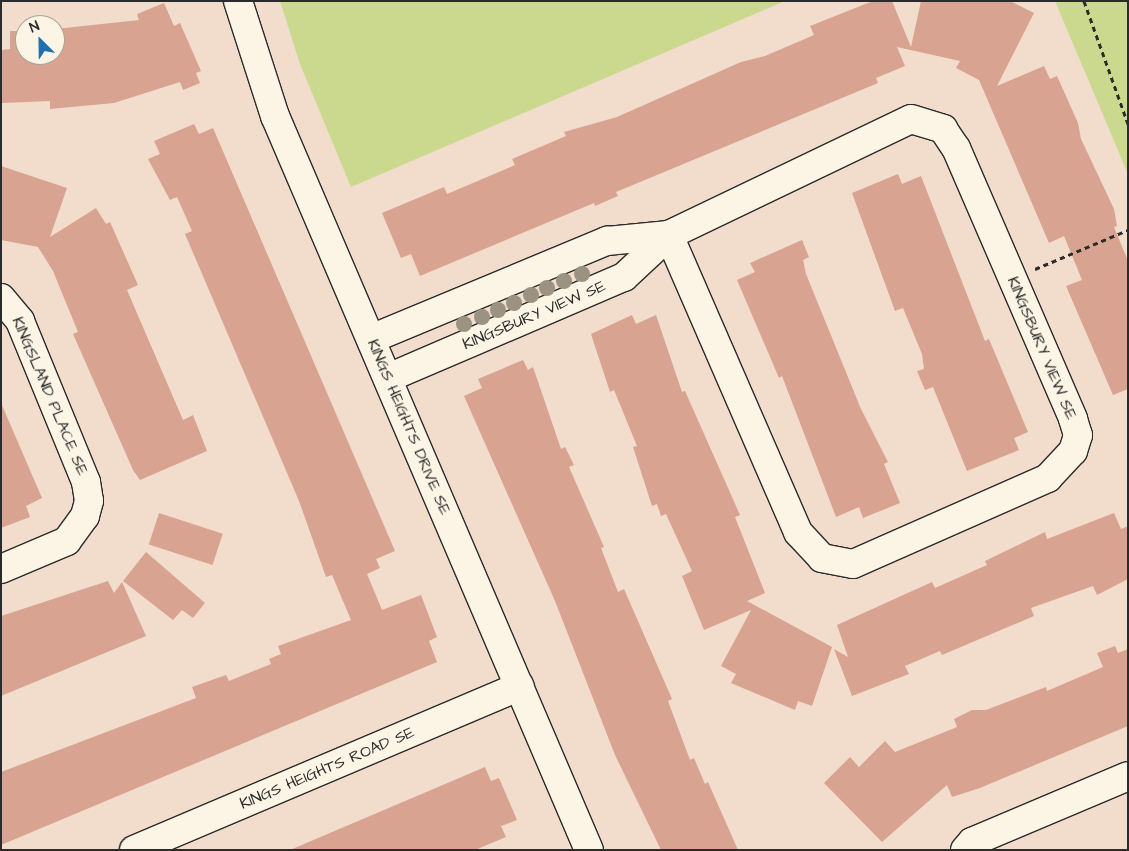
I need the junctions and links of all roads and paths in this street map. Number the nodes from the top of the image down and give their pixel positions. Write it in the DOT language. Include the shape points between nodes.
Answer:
graph roads {
  1 [pos="238,1"];
  2 [pos="1084,1"];
  3 [pos="1128,124"];
  4 [pos="1128,230"];
  5 [pos="669,235"];
  6 [pos="1014,278"];
  7 [pos="1,298"];
  8 [pos="371,339"];
  9 [pos="388,378"];
  10 [pos="1,569"];
  11 [pos="520,686"];
  12 [pos="1128,776"];
  13 [pos="134,850"];
  14 [pos="589,850"];
  15 [pos="965,850"];
  1 -- 8 [label="street, KINGS HEIGHTS DRIVE SE" via="276,116"];
  2 -- 3 [label="path"];
  4 -- 6 [label="path"];
  5 -- 6 [label="street, KINGSBURY VIEW SE" via="911,119 943,129 956,148"];
  5 -- 6 [label="street, KINGSBURY VIEW SE" via="798,532 810,550 837,563 853,564 1048,478 1073,451 1078,435 1073,419"];
  5 -- 8 [label="street, KINGSBURY VIEW SE" via="607,241"];
  5 -- 9 [label="street, KINGSBURY VIEW SE" via="624,277"];
  7 -- 10 [label="street, KINGSLAND PLACE SE" via="20,321 86,482 89,501 85,516 67,542"];
  8 -- 9 [label="street, KINGS HEIGHTS DRIVE SE"];
  9 -- 11 [label="street, KINGS HEIGHTS DRIVE SE"];
  11 -- 13 [label="street, KINGS HEIGHTS ROAD SE"];
  11 -- 14 [label="street, KINGS HEIGHTS DRIVE SE"];
  12 -- 15 [label="street" via="972,842"];
}
